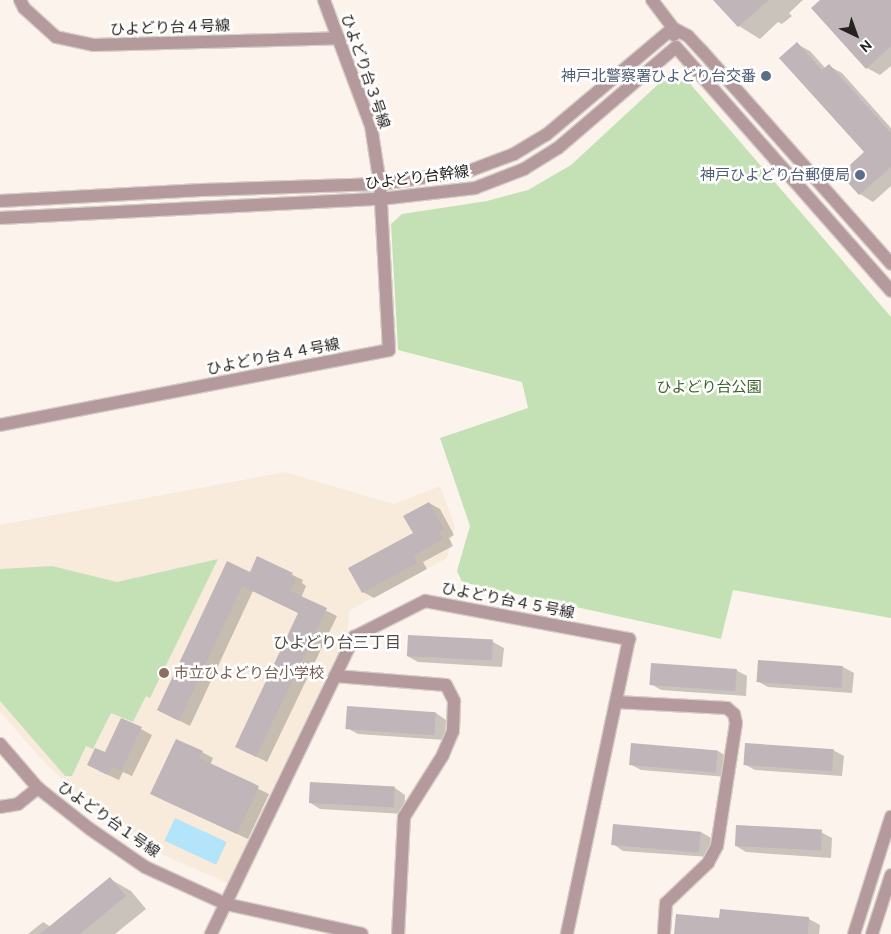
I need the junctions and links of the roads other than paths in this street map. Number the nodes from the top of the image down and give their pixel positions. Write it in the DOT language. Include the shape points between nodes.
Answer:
graph roads {
  1 [pos="20,0"];
  2 [pos="324,0"];
  3 [pos="652,0"];
  4 [pos="673,28"];
  5 [pos="688,36"];
  6 [pos="339,38"];
  7 [pos="676,47"];
  8 [pos="380,184"];
  9 [pos="380,200"];
  10 [pos="0,201"];
  11 [pos="0,218"];
  12 [pos="891,264"];
  13 [pos="891,291"];
  14 [pos="0,425"];
  15 [pos="335,676"];
  16 [pos="616,702"];
  17 [pos="0,744"];
  18 [pos="38,788"];
  19 [pos="0,807"];
  20 [pos="891,817"];
  21 [pos="891,875"];
  22 [pos="226,904"];
  23 [pos="212,934"];
  24 [pos="362,934"];
  25 [pos="398,934"];
  26 [pos="567,934"];
  27 [pos="664,934"];
  28 [pos="854,934"];
  29 [pos="872,934"];
  1 -- 6 [label="street, ひよどり台４号線" via="24,8 56,37 93,45"];
  2 -- 6 [label="street, ひよどり台３号線"];
  3 -- 4 [label="street"];
  4 -- 5 [label="street"];
  4 -- 7 [label="street"];
  4 -- 8 [label="street, ひよどり台幹線" via="546,135 514,154 468,171"];
  5 -- 7 [label="street, ひよどり台幹線"];
  5 -- 12 [label="street"];
  6 -- 8 [label="street, ひよどり台３号線" via="371,126"];
  7 -- 9 [label="street, ひよどり台幹線" via="558,148 524,169 475,188"];
  7 -- 13 [label="street"];
  8 -- 9 [label="street, ひよどり台４４号線"];
  8 -- 10 [label="street, ひよどり台幹線"];
  9 -- 11 [label="street, ひよどり台幹線"];
  9 -- 14 [label="street, ひよどり台４４号線" via="389,350"];
  15 -- 16 [label="street, ひよどり台４５号線" via="354,637 425,601 629,639"];
  15 -- 22 [label="street, ひよどり台４５号線"];
  15 -- 25 [label="street" via="446,685 454,701 452,731 443,755 404,816"];
  16 -- 26 [label="street, ひよどり台４５号線"];
  16 -- 27 [label="street" via="727,708 734,714 736,724 717,846 708,863 666,902"];
  17 -- 18 [label="street, ひよどり台１号線"];
  18 -- 19 [label="street" via="18,804"];
  18 -- 22 [label="street, ひよどり台１号線" via="145,867"];
  20 -- 28 [label="street"];
  21 -- 29 [label="street"];
  22 -- 23 [label="street, ひよどり台４５号線"];
  22 -- 24 [label="street, ひよどり台１号線"];
}
